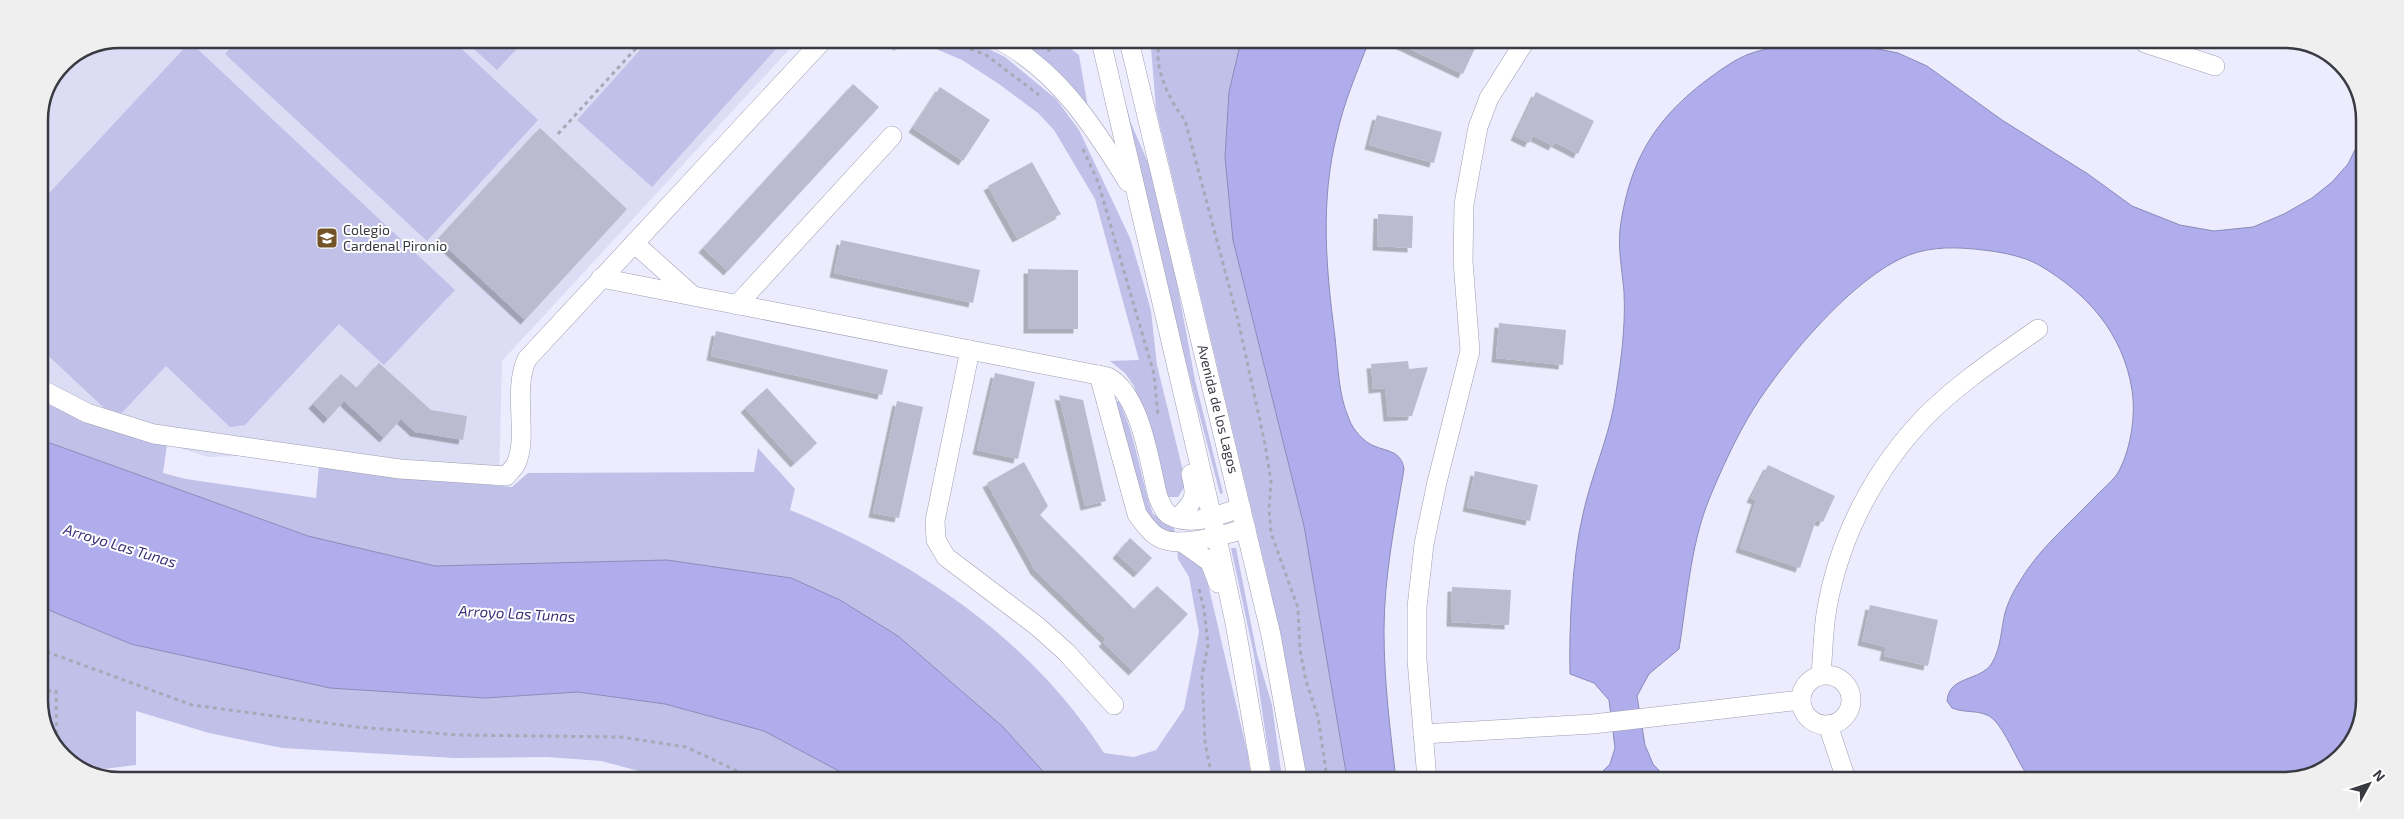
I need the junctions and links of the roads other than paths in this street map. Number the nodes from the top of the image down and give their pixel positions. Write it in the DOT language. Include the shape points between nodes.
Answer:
graph roads {
  1 [pos="816,48"];
  2 [pos="1014,48"];
  3 [pos="1103,48"];
  4 [pos="1131,48"];
  5 [pos="1520,48"];
  6 [pos="2156,48"];
  7 [pos="2215,66"];
  8 [pos="892,136"];
  9 [pos="1138,197"];
  10 [pos="634,243"];
  11 [pos="601,278"];
  12 [pos="693,296"];
  13 [pos="737,305"];
  14 [pos="1165,308"];
  15 [pos="2038,329"];
  16 [pos="970,350"];
  17 [pos="1099,375"];
  18 [pos="48,393"];
  19 [pos="1241,508"];
  20 [pos="1212,516"];
  21 [pos="1177,518"];
  22 [pos="1246,530"];
  23 [pos="1216,536"];
  24 [pos="1182,542"];
  25 [pos="1821,676"];
  26 [pos="1801,700"];
  27 [pos="1114,705"];
  28 [pos="1828,725"];
  29 [pos="1423,734"];
  30 [pos="1257,751"];
  31 [pos="1261,772"];
  32 [pos="1296,772"];
  33 [pos="1426,772"];
  34 [pos="1844,772"];
  1 -- 10 [label="street"];
  2 -- 9 [label="street" via="1048,75 1073,101 1098,133"];
  3 -- 9 [label="street, Avenida de los Lagos"];
  4 -- 19 [label="street, Avenida de los Lagos"];
  5 -- 29 [label="street" via="1490,98 1478,127 1464,204 1463,261 1470,351 1437,482 1424,544 1416,607"];
  6 -- 7 [label="street"];
  8 -- 13 [label="street"];
  9 -- 14 [label="street, Avenida de los Lagos"];
  10 -- 11 [label="street"];
  10 -- 12 [label="street"];
  11 -- 12 [label="street"];
  11 -- 18 [label="street" via="526,359 521,371 520,450 516,465 506,476 400,469 154,434 87,413"];
  12 -- 13 [label="street"];
  13 -- 16 [label="street"];
  14 -- 20 [label="street, Avenida de los Lagos"];
  14 -- 21 [label="street" via="1167,369 1195,490 1190,504"];
  15 -- 25 [label="street" via="1928,414 1874,482 1860,508 1840,561 1827,608"];
  16 -- 17 [label="street"];
  16 -- 27 [label="street" via="935,521 936,540 946,557 1066,652"];
  17 -- 21 [label="street" via="1118,383 1127,394 1135,409 1158,497 1164,510"];
  17 -- 24 [label="street" via="1137,514 1158,538"];
  19 -- 20 [label="street"];
  19 -- 22 [label="street, Avenida de los Lagos"];
  20 -- 21 [label="street"];
  20 -- 23 [label="street, Avenida de los Lagos"];
  22 -- 23 [label="street"];
  22 -- 32 [label="street, Avenida de los Lagos" via="1271,635"];
  23 -- 24 [label="street"];
  23 -- 30 [label="street, Avenida de los Lagos"];
  24 -- 30 [label="street" via="1210,562 1218,580 1232,655"];
  25 -- 26 [label="street" via="1807,684"];
  25 -- 28 [label="street" via="1829,675 1844,682 1851,697 1848,713"];
  26 -- 28 [label="street" via="1806,715 1812,721"];
  26 -- 29 [label="street" via="1593,724"];
  28 -- 34 [label="street"];
  29 -- 33 [label="street"];
  30 -- 31 [label="street, Avenida de los Lagos"];
}
